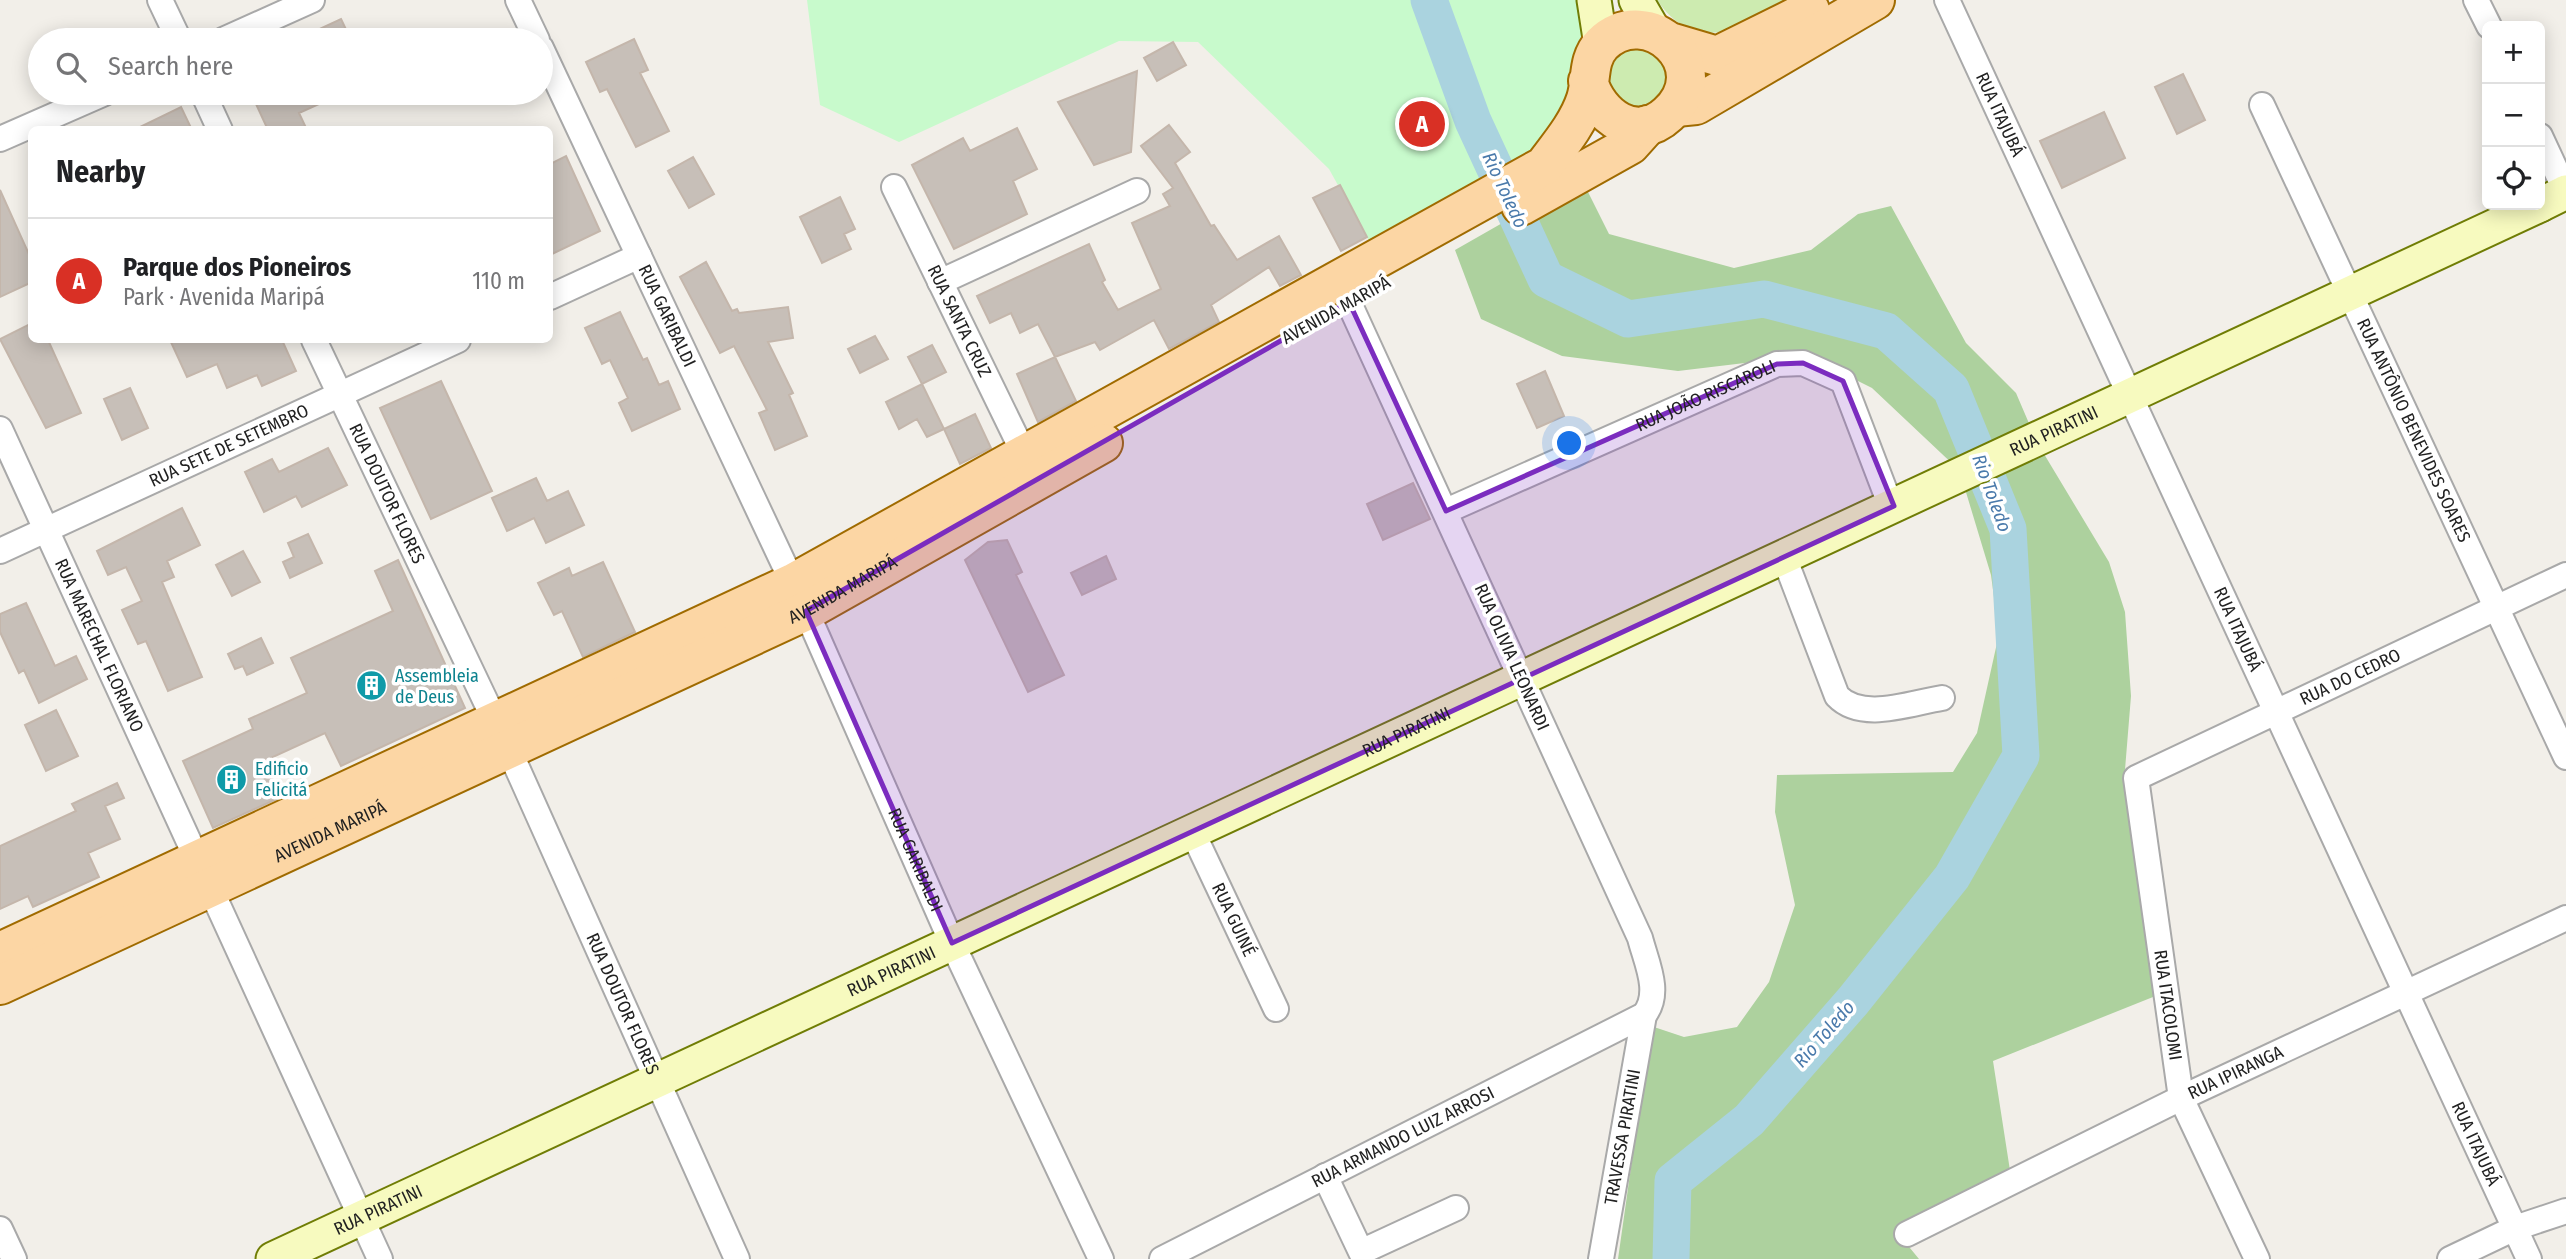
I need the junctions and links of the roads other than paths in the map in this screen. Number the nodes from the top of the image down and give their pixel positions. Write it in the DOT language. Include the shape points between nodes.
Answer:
graph roads {
  1 [pos="160,0"];
  2 [pos="518,0"];
  3 [pos="1594,0"];
  4 [pos="1826,0"];
  5 [pos="1875,0"];
  6 [pos="1947,0"];
  7 [pos="2476,0"];
  8 [pos="309,1"];
  9 [pos="2486,21"];
  10 [pos="1654,24"];
  11 [pos="173,28"];
  12 [pos="249,28"];
  13 [pos="531,28"];
  14 [pos="1601,45"];
  15 [pos="553,73"];
  16 [pos="1588,81"];
  17 [pos="78,105"];
  18 [pos="208,105"];
  19 [pos="2262,105"];
  20 [pos="1662,116"];
  21 [pos="30,126"];
  22 [pos="217,126"];
  23 [pos="28,127"];
  24 [pos="0,139"];
  25 [pos="2545,147"];
  26 [pos="1548,178"];
  27 [pos="894,187"];
  28 [pos="1137,191"];
  29 [pos="2566,192"];
  30 [pos="2545,202"];
  31 [pos="2529,210"];
  32 [pos="639,256"];
  33 [pos="940,282"];
  34 [pos="1344,292"];
  35 [pos="2350,293"];
  36 [pos="553,296"];
  37 [pos="315,343"];
  38 [pos="451,343"];
  39 [pos="339,394"];
  40 [pos="2130,396"];
  41 [pos="0,429"];
  42 [pos="1031,468"];
  43 [pos="1894,506"];
  44 [pos="1446,511"];
  45 [pos="47,530"];
  46 [pos="0,551"];
  47 [pos="1784,557"];
  48 [pos="2566,575"];
  49 [pos="799,597"];
  50 [pos="2496,608"];
  51 [pos="1522,678"];
  52 [pos="1942,698"];
  53 [pos="2275,711"];
  54 [pos="501,736"];
  55 [pos="2566,757"];
  56 [pos="2136,778"];
  57 [pos="1192,831"];
  58 [pos="205,874"];
  59 [pos="2566,918"];
  60 [pos="952,943"];
  61 [pos="0,952"];
  62 [pos="0,985"];
  63 [pos="2405,993"];
  64 [pos="1276,1009"];
  65 [pos="1644,1014"];
  66 [pos="658,1080"];
  67 [pos="2181,1098"];
  68 [pos="1325,1176"];
  69 [pos="1456,1208"];
  70 [pos="2566,1211"];
  71 [pos="361,1218"];
  72 [pos="2515,1228"];
  73 [pos="0,1229"];
  74 [pos="1907,1234"];
  75 [pos="14,1259"];
  76 [pos="273,1259"];
  77 [pos="380,1259"];
  78 [pos="737,1259"];
  79 [pos="1101,1259"];
  80 [pos="1161,1259"];
  81 [pos="1601,1259"];
  82 [pos="2257,1259"];
  83 [pos="2450,1259"];
  84 [pos="2529,1259"];
  1 -- 11 [label="street"];
  2 -- 13 [label="street"];
  3 -- 14 [label="street"];
  4 -- 10 [label="main road" via="1717,56"];
  5 -- 20 [label="main road, AVENIDA MARIPÁ" via="1696,105"];
  6 -- 40 [label="street, RUA ITAJUBÁ"];
  7 -- 9 [label="street"];
  8 -- 12 [label="street"];
  10 -- 14 [label="main road" via="1614,34"];
  10 -- 20 [label="main road" via="1682,57 1686,73 1685,90"];
  14 -- 16 [label="main road" via="1590,64"];
  15 -- 32 [label="street, RUA GARIBALDI"];
  16 -- 20 [label="main road" via="1602,111 1616,121 1631,126"];
  16 -- 26 [label="main road, AVENIDA MARIPÁ" via="1586,98"];
  17 -- 21 [label="street"];
  18 -- 22 [label="street"];
  19 -- 35 [label="street, RUA ANTÔNIO BENEVIDES SOARES"];
  20 -- 26 [label="main road, AVENIDA MARIPÁ" via="1630,145"];
  23 -- 24 [label="street"];
  25 -- 29 [label="street"];
  26 -- 34 [label="main road, AVENIDA MARIPÁ"];
  27 -- 33 [label="street, RUA SANTA CRUZ"];
  28 -- 33 [label="street"];
  29 -- 30 [label="street, RUA PIRATINI"];
  31 -- 35 [label="street, RUA PIRATINI"];
  32 -- 36 [label="street"];
  32 -- 49 [label="street, RUA GARIBALDI"];
  33 -- 42 [label="street, RUA SANTA CRUZ"];
  34 -- 42 [label="main road, AVENIDA MARIPÁ"];
  34 -- 44 [label="street, RUA OLIVIA LEONARDI"];
  35 -- 40 [label="street, RUA PIRATINI"];
  35 -- 50 [label="street, RUA ANTÔNIO BENEVIDES SOARES"];
  37 -- 39 [label="street, RUA DOUTOR FLORES"];
  38 -- 39 [label="street, RUA SETE DE SETEMBRO"];
  39 -- 45 [label="street, RUA SETE DE SETEMBRO"];
  39 -- 54 [label="street, RUA DOUTOR FLORES"];
  40 -- 43 [label="street, RUA PIRATINI"];
  40 -- 53 [label="street, RUA ITAJUBÁ"];
  41 -- 45 [label="street, RUA MARECHAL FLORIANO"];
  42 -- 49 [label="main road, AVENIDA MARIPÁ"];
  43 -- 44 [label="street, RUA JOÃO RISCAROLI" via="1843,382 1803,363 1777,364"];
  43 -- 47 [label="street, RUA PIRATINI"];
  44 -- 51 [label="street, RUA OLIVIA LEONARDI"];
  45 -- 46 [label="street, RUA SETE DE SETEMBRO"];
  45 -- 58 [label="street, RUA MARECHAL FLORIANO"];
  47 -- 51 [label="street, RUA PIRATINI"];
  47 -- 52 [label="street" via="1837,696 1845,704 1858,710"];
  48 -- 50 [label="street, RUA DO CEDRO"];
  49 -- 54 [label="main road, AVENIDA MARIPÁ"];
  49 -- 60 [label="street, RUA GARIBALDI"];
  50 -- 53 [label="street, RUA DO CEDRO"];
  50 -- 55 [label="street, RUA ANTÔNIO BENEVIDES SOARES"];
  51 -- 57 [label="street, RUA PIRATINI"];
  51 -- 65 [label="street, RUA OLIVIA LEONARDI" via="1640,938 1653,993"];
  53 -- 56 [label="street, RUA DO CEDRO"];
  53 -- 63 [label="street, RUA ITAJUBÁ"];
  54 -- 58 [label="main road, AVENIDA MARIPÁ"];
  54 -- 66 [label="street, RUA DOUTOR FLORES"];
  56 -- 67 [label="street, RUA ITACOLOMI"];
  57 -- 60 [label="street, RUA PIRATINI"];
  57 -- 64 [label="street, RUA GUINÉ"];
  58 -- 61 [label="main road, AVENIDA MARIPÁ"];
  58 -- 62 [label="main road, AVENIDA MARIPÁ"];
  58 -- 71 [label="street, RUA MARECHAL FLORIANO"];
  59 -- 63 [label="street, RUA IPIRANGA"];
  60 -- 66 [label="street, RUA PIRATINI"];
  60 -- 79 [label="street, RUA GARIBALDI"];
  63 -- 67 [label="street, RUA IPIRANGA"];
  63 -- 72 [label="street, RUA ITAJUBÁ"];
  65 -- 68 [label="street, RUA ARMANDO LUIZ ARROSI"];
  65 -- 81 [label="street, TRAVESSA PIRATINI"];
  66 -- 71 [label="street, RUA PIRATINI"];
  66 -- 78 [label="street, RUA DOUTOR FLORES"];
  67 -- 74 [label="street, RUA IPIRANGA"];
  67 -- 82 [label="street, RUA ITACOLOMI"];
  68 -- 69 [label="street" via="1361,1252"];
  68 -- 80 [label="street, RUA ARMANDO LUIZ ARROSI"];
  70 -- 72 [label="street"];
  71 -- 76 [label="street, RUA PIRATINI"];
  71 -- 77 [label="street, RUA MARECHAL FLORIANO"];
  72 -- 83 [label="street"];
  72 -- 84 [label="street, RUA ITAJUBÁ"];
  73 -- 75 [label="street"];
}
